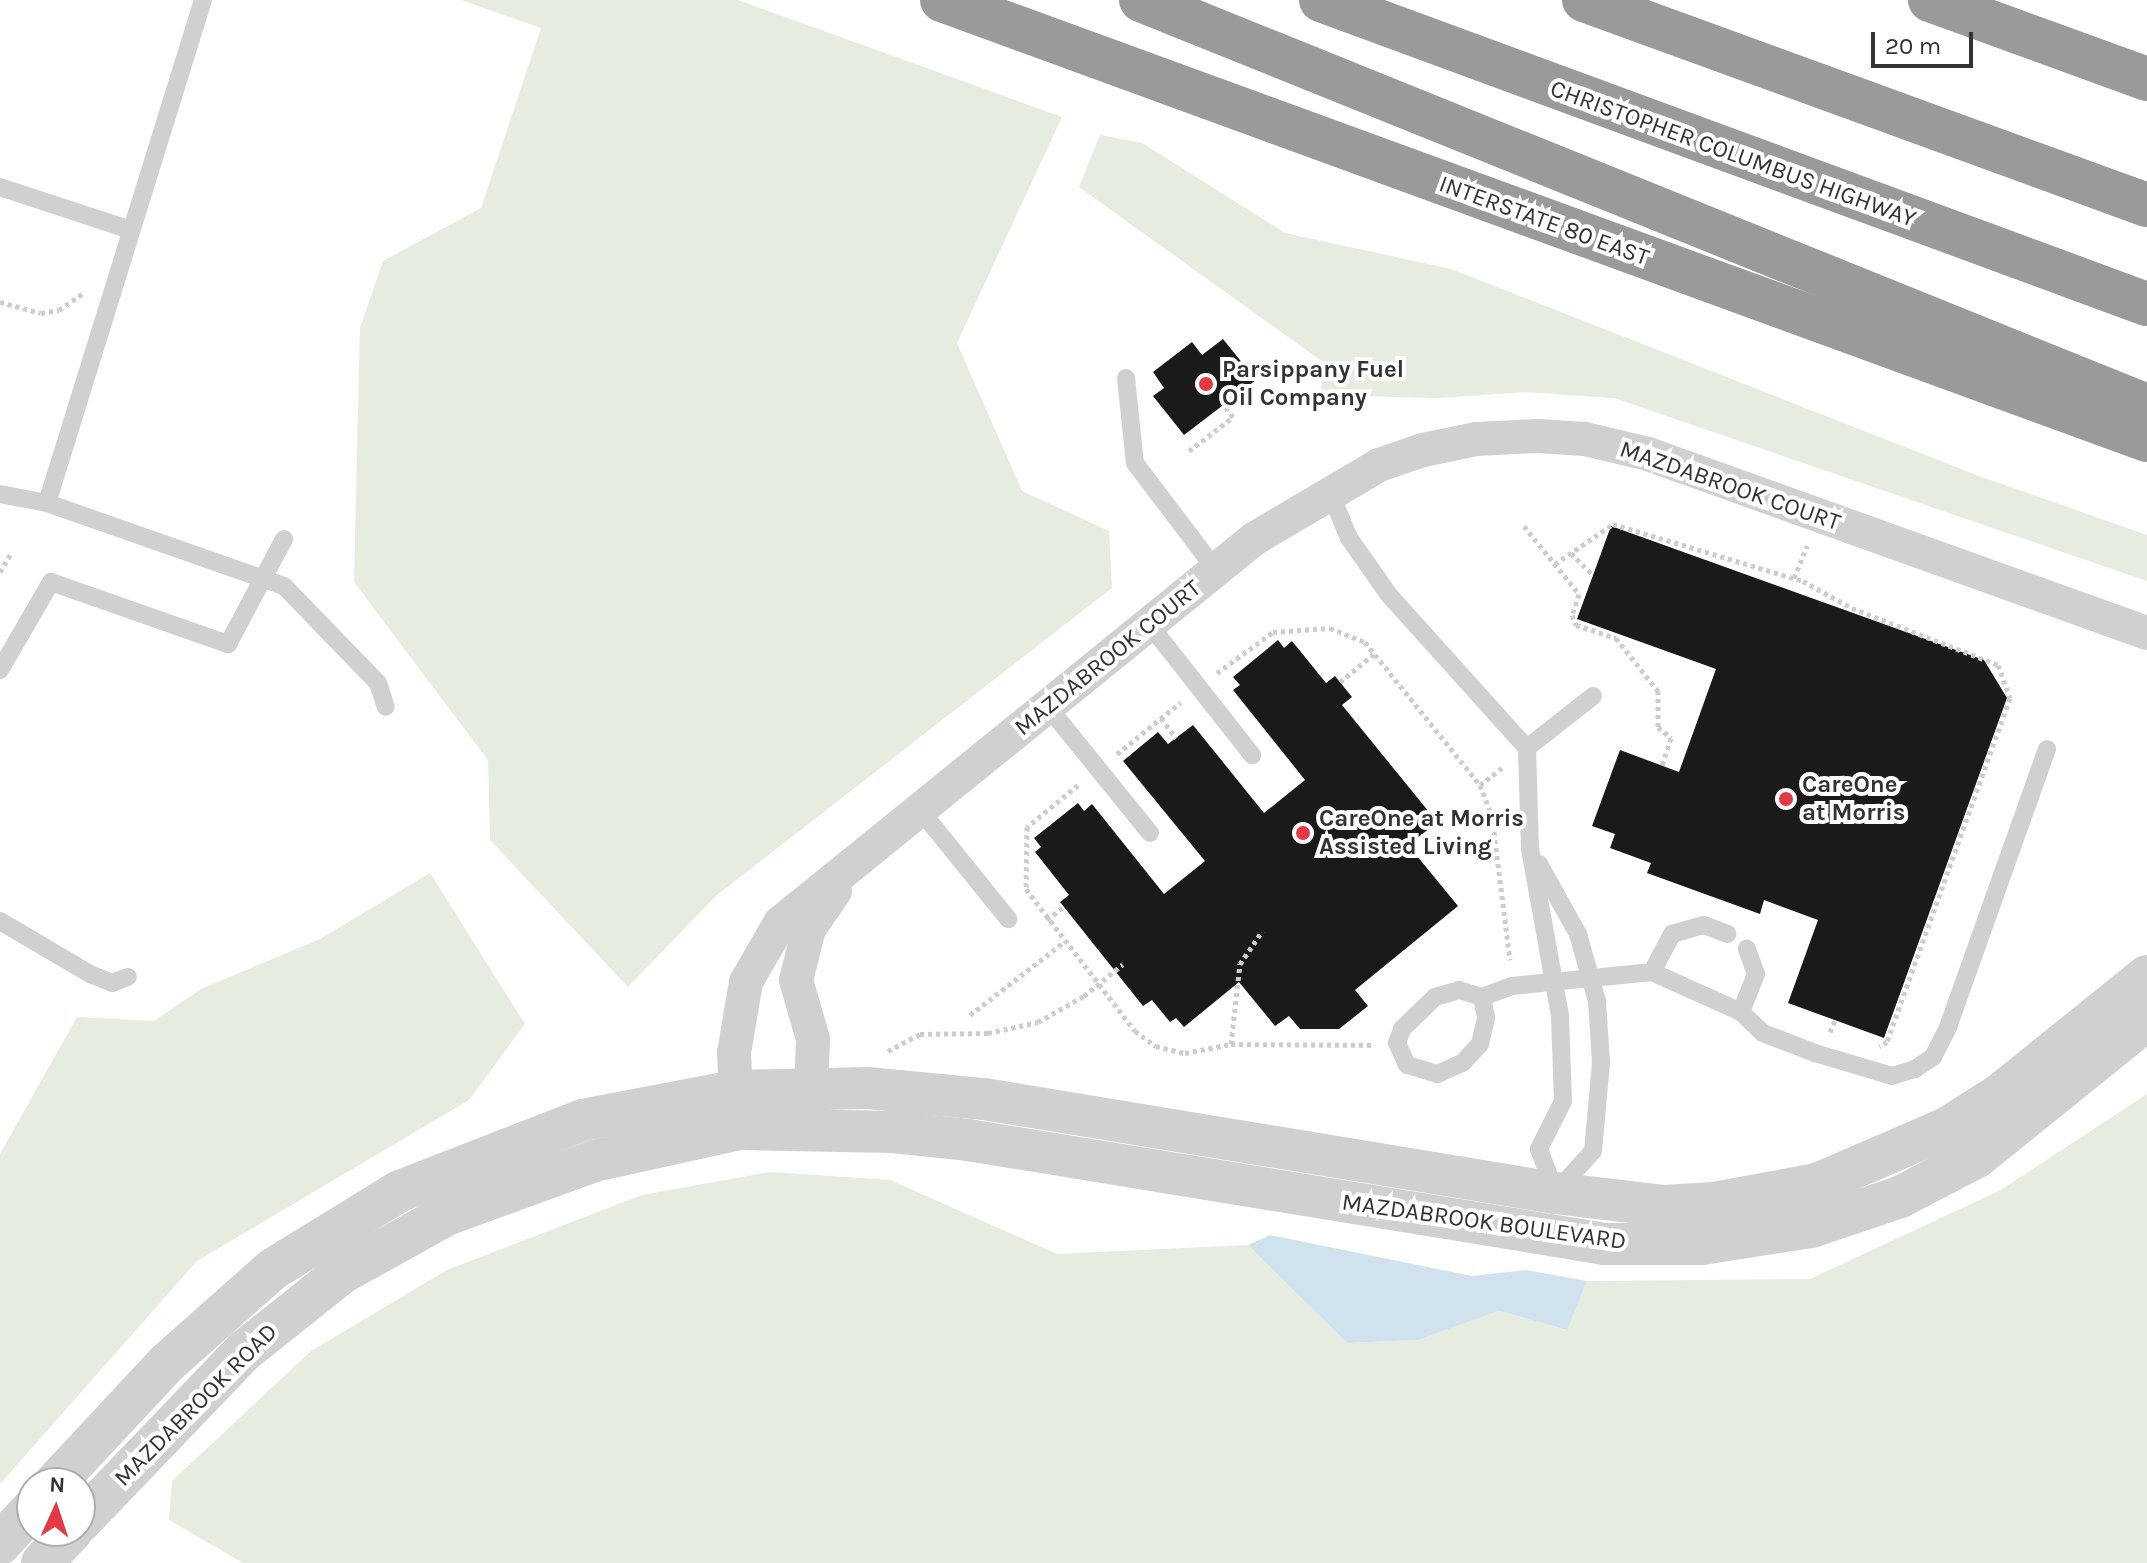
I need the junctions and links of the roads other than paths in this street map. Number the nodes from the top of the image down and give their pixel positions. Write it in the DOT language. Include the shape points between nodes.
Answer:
graph roads {
  1 [pos="203,0"];
  2 [pos="942,0"];
  3 [pos="1141,0"];
  4 [pos="1321,0"];
  5 [pos="1584,0"];
  6 [pos="1907,0"];
  7 [pos="1930,0"];
  8 [pos="2024,34"];
  9 [pos="2147,79"];
  10 [pos="0,187"];
  11 [pos="2147,205"];
  12 [pos="131,230"];
  13 [pos="2147,304"];
  14 [pos="1126,378"];
  15 [pos="2147,406"];
  16 [pos="2147,440"];
  17 [pos="1330,492"];
  18 [pos="0,494"];
  19 [pos="47,503"];
  20 [pos="284,539"];
  21 [pos="1216,570"];
  22 [pos="266,578"];
  23 [pos="1149,624"];
  24 [pos="2147,633"];
  25 [pos="0,670"];
  26 [pos="1593,696"];
  27 [pos="386,707"];
  28 [pos="1048,707"];
  29 [pos="1527,748"];
  30 [pos="2047,749"];
  31 [pos="1252,755"];
  32 [pos="921,811"];
  33 [pos="1150,833"];
  34 [pos="1530,849"];
  35 [pos="857,861"];
  36 [pos="1008,919"];
  37 [pos="0,921"];
  38 [pos="1727,934"];
  39 [pos="1747,949"];
  40 [pos="1652,972"];
  41 [pos="2147,976"];
  42 [pos="128,977"];
  43 [pos="1591,977"];
  44 [pos="1554,983"];
  45 [pos="1482,997"];
  46 [pos="1741,1012"];
  47 [pos="2147,1020"];
  48 [pos="810,1107"];
  49 [pos="737,1110"];
  50 [pos="1553,1215"];
  51 [pos="70,1467"];
  52 [pos="96,1505"];
  53 [pos="16,1526"];
  54 [pos="0,1544"];
  55 [pos="57,1547"];
  56 [pos="42,1563"];
  1 -- 12 [label="lane"];
  2 -- 16 [label="highway, INTERSTATE 80 EAST"];
  3 -- 15 [label="highway"];
  4 -- 13 [label="highway, CHRISTOPHER COLUMBUS HIGHWAY"];
  5 -- 11 [label="highway"];
  6 -- 8 [label="highway"];
  7 -- 8 [label="highway"];
  8 -- 9 [label="highway"];
  10 -- 12 [label="lane"];
  12 -- 19 [label="lane"];
  14 -- 21 [label="lane" via="1135,463"];
  17 -- 21 [label="street, MAZDABROOK COURT"];
  17 -- 24 [label="street, MAZDABROOK COURT" via="1423,450 1476,439 1585,439 1648,454"];
  17 -- 29 [label="lane" via="1349,538 1389,595"];
  18 -- 19 [label="lane"];
  19 -- 22 [label="lane"];
  20 -- 22 [label="lane"];
  21 -- 23 [label="street, MAZDABROOK COURT"];
  22 -- 25 [label="lane" via="228,644 51,582"];
  22 -- 27 [label="lane" via="284,586 378,683"];
  23 -- 28 [label="street, MAZDABROOK COURT"];
  23 -- 31 [label="lane"];
  26 -- 29 [label="lane"];
  28 -- 32 [label="street, MAZDABROOK COURT"];
  28 -- 33 [label="lane"];
  29 -- 34 [label="lane"];
  30 -- 46 [label="lane" via="1933,1057 1892,1076 1763,1033"];
  32 -- 35 [label="street, MAZDABROOK COURT"];
  32 -- 36 [label="lane"];
  34 -- 43 [label="lane" via="1578,934"];
  34 -- 44 [label="lane"];
  35 -- 48 [label="street, MAZDABROOK COURT" via="809,929 796,980 813,1039"];
  35 -- 49 [label="street, MAZDABROOK COURT" via="780,923 746,982 734,1053"];
  37 -- 42 [label="lane" via="90,974 112,983"];
  38 -- 40 [label="lane" via="1704,925 1672,934"];
  39 -- 46 [label="lane" via="1756,974"];
  40 -- 43 [label="lane"];
  40 -- 46 [label="lane"];
  41 -- 50 [label="street, MAZDABROOK BOULEVARD" via="1999,1095 1947,1128 1817,1184 1727,1201"];
  43 -- 44 [label="lane"];
  43 -- 50 [label="lane" via="1601,1063 1593,1151"];
  44 -- 45 [label="lane" via="1512,986"];
  44 -- 50 [label="lane" via="1563,1101 1539,1149"];
  45 -- 45 [label="lane" via="1459,990 1416,1010 1397,1043 1407,1065 1437,1074 1462,1063 1480,1044 1486,1018"];
  47 -- 50 [label="street, MAZDABROOK BOULEVARD" via="1977,1157 1900,1197 1811,1227 1702,1244 1605,1244"];
  48 -- 49 [label="street, MAZDABROOK ROAD"];
  48 -- 50 [label="street, MAZDABROOK BOULEVARD" via="968,1140"];
  49 -- 51 [label="street, MAZDABROOK ROAD" via="570,1124 461,1164 372,1207 273,1269 231,1305 167,1363"];
  49 -- 52 [label="street, MAZDABROOK ROAD" via="509,1189 446,1215 342,1273 244,1351"];
  53 -- 54 [label="street"];
  55 -- 56 [label="street"];
}
